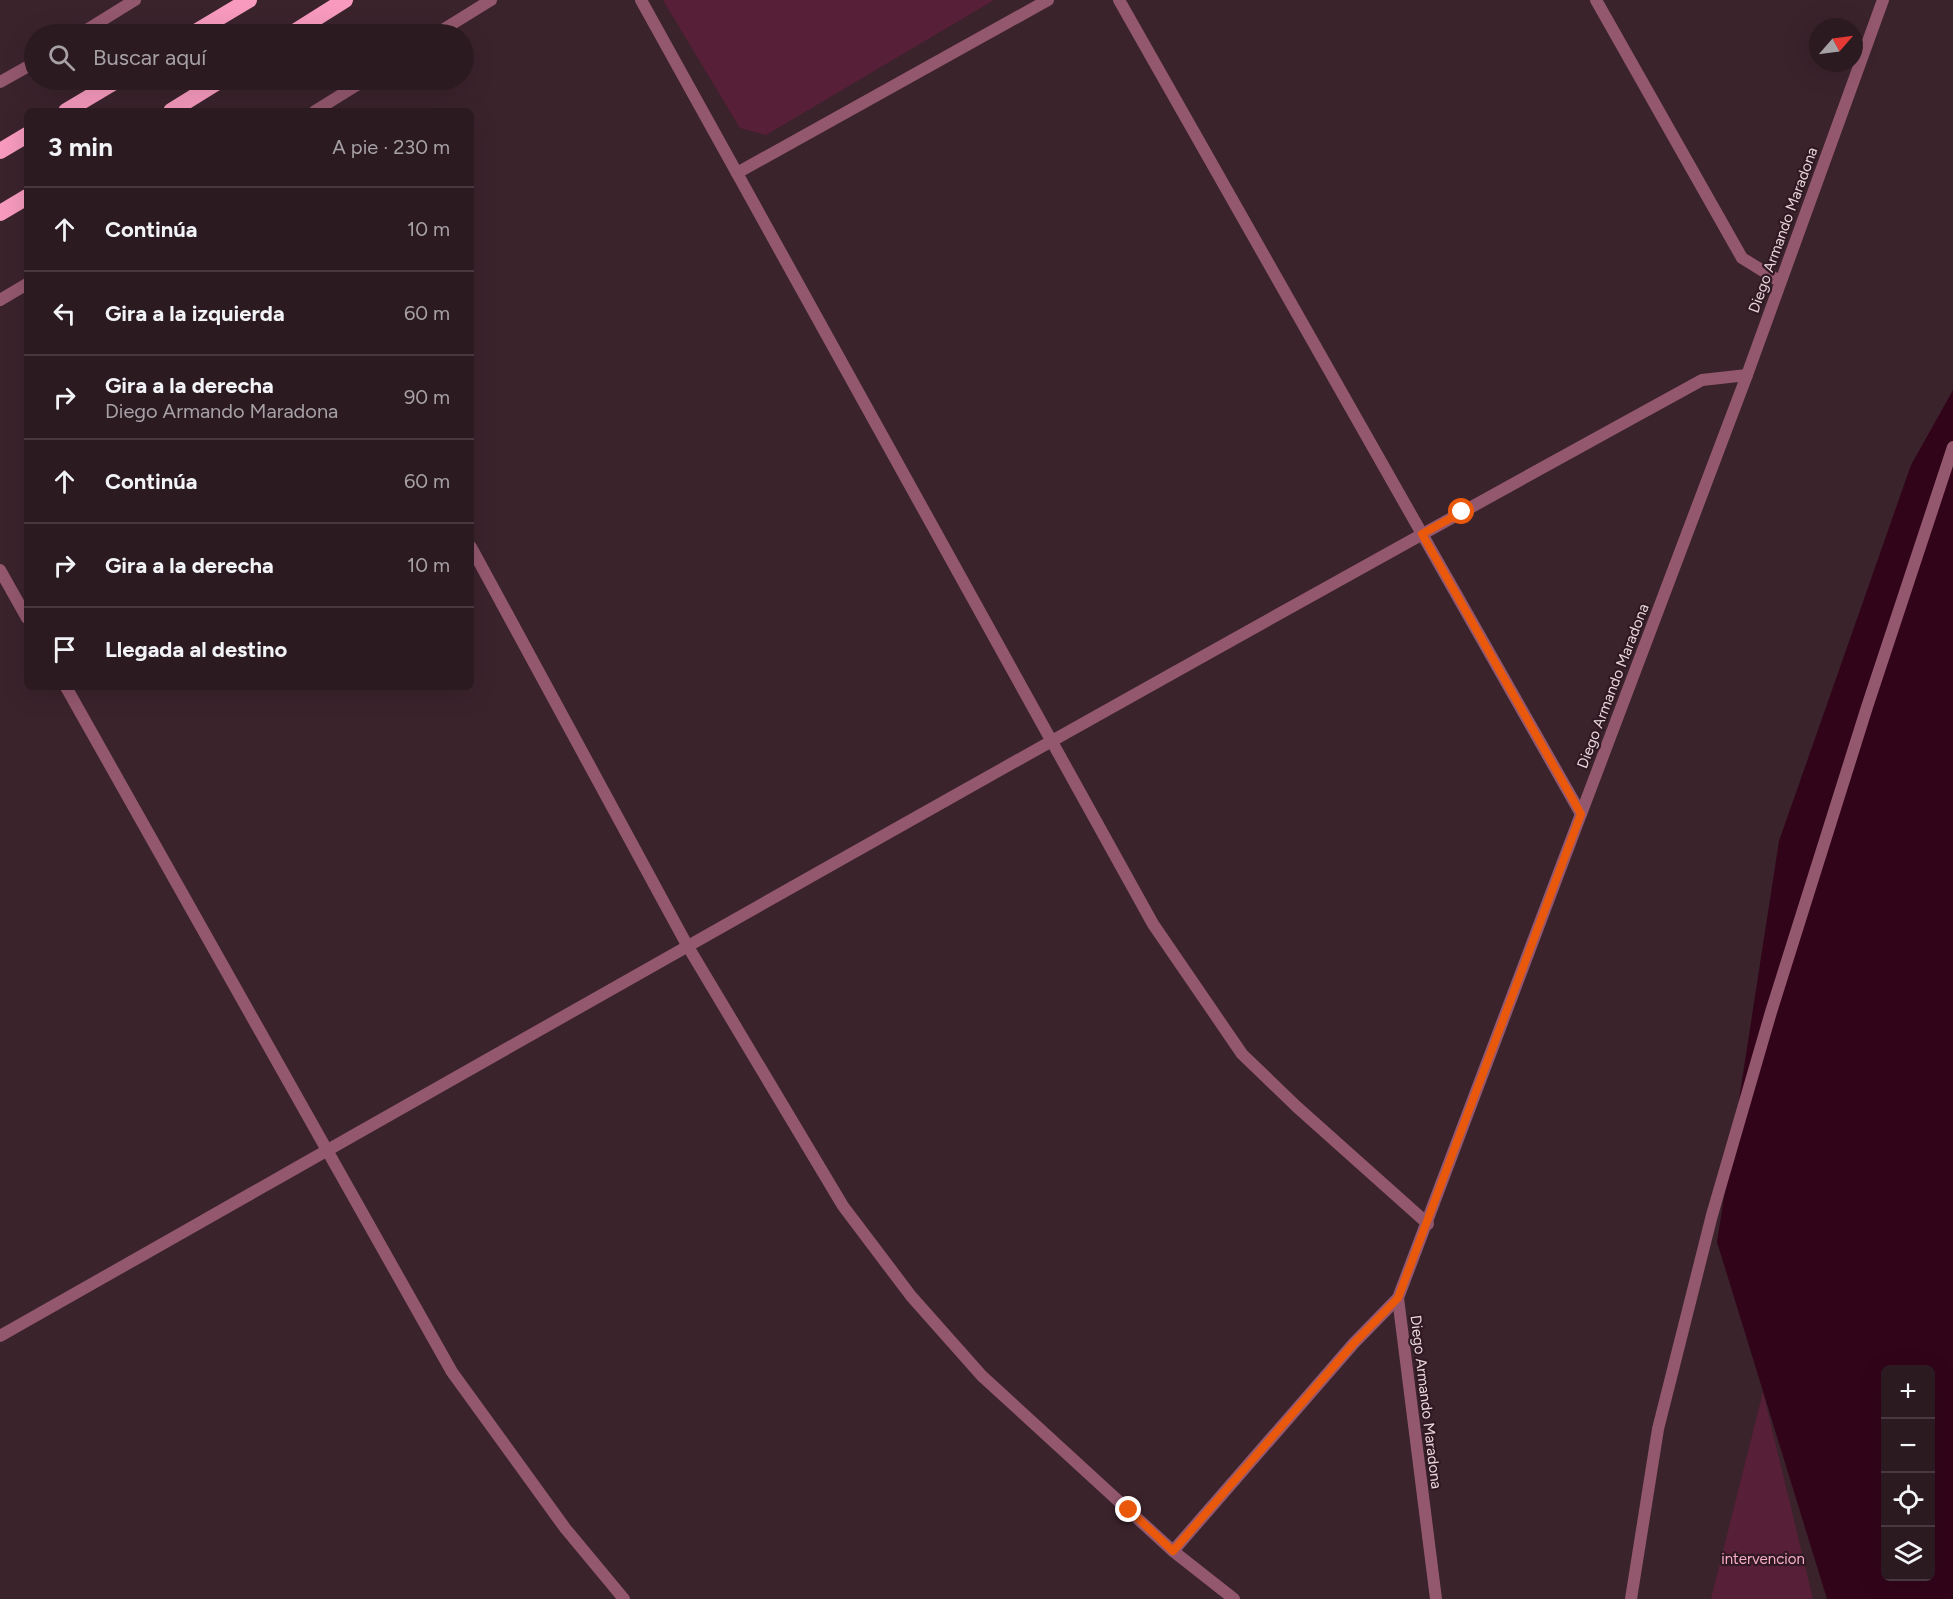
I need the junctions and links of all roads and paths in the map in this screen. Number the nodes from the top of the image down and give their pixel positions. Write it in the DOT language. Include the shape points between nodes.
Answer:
graph roads {
  1 [pos="135,0"];
  2 [pos="249,0"];
  3 [pos="345,0"];
  4 [pos="491,0"];
  5 [pos="641,0"];
  6 [pos="1048,0"];
  7 [pos="1119,0"];
  8 [pos="1596,0"];
  9 [pos="1883,0"];
  10 [pos="96,24"];
  11 [pos="209,24"];
  12 [pos="307,24"];
  13 [pos="452,24"];
  14 [pos="24,69"];
  15 [pos="0,82"];
  16 [pos="101,90"];
  17 [pos="205,90"];
  18 [pos="349,90"];
  19 [pos="71,108"];
  20 [pos="176,108"];
  21 [pos="320,108"];
  22 [pos="24,137"];
  23 [pos="0,151"];
  24 [pos="737,173"];
  25 [pos="24,200"];
  26 [pos="0,213"];
  27 [pos="1779,281"];
  28 [pos="24,286"];
  29 [pos="0,300"];
  30 [pos="1747,375"];
  31 [pos="1953,447"];
  32 [pos="1422,534"];
  33 [pos="474,553"];
  34 [pos="0,570"];
  35 [pos="24,613"];
  36 [pos="68,690"];
  37 [pos="1051,740"];
  38 [pos="1581,814"];
  39 [pos="687,945"];
  40 [pos="326,1151"];
  41 [pos="1428,1224"];
  42 [pos="1398,1298"];
  43 [pos="0,1336"];
  44 [pos="1173,1551"];
  45 [pos="624,1599"];
  46 [pos="1234,1599"];
  47 [pos="1436,1599"];
  48 [pos="1631,1599"];
  1 -- 10 [label="street"];
  2 -- 11 [label="highway"];
  3 -- 12 [label="highway"];
  4 -- 13 [label="street"];
  5 -- 24 [label="street"];
  6 -- 24 [label="street"];
  7 -- 32 [label="street"];
  8 -- 27 [label="street" via="1742,258"];
  9 -- 27 [label="street, Diego Armando Maradona"];
  14 -- 15 [label="street"];
  16 -- 19 [label="highway"];
  17 -- 20 [label="highway"];
  18 -- 21 [label="street"];
  22 -- 23 [label="highway"];
  24 -- 37 [label="street"];
  25 -- 26 [label="highway"];
  27 -- 30 [label="street, Diego Armando Maradona"];
  28 -- 29 [label="street"];
  30 -- 32 [label="street" via="1702,380"];
  30 -- 38 [label="street, Diego Armando Maradona"];
  31 -- 48 [label="street" via="1863,718 1712,1215 1658,1429"];
  32 -- 37 [label="street"];
  32 -- 38 [label="street"];
  33 -- 39 [label="street"];
  34 -- 35 [label="street"];
  36 -- 40 [label="street"];
  37 -- 39 [label="street"];
  37 -- 41 [label="street" via="1153,924 1242,1054"];
  38 -- 41 [label="street, Diego Armando Maradona"];
  39 -- 40 [label="street"];
  39 -- 44 [label="street" via="843,1206 911,1296 982,1376"];
  40 -- 43 [label="street"];
  40 -- 45 [label="street" via="452,1372 565,1528"];
  41 -- 42 [label="street, Diego Armando Maradona"];
  42 -- 44 [label="street"];
  42 -- 47 [label="street, Diego Armando Maradona"];
  44 -- 46 [label="street"];
}
